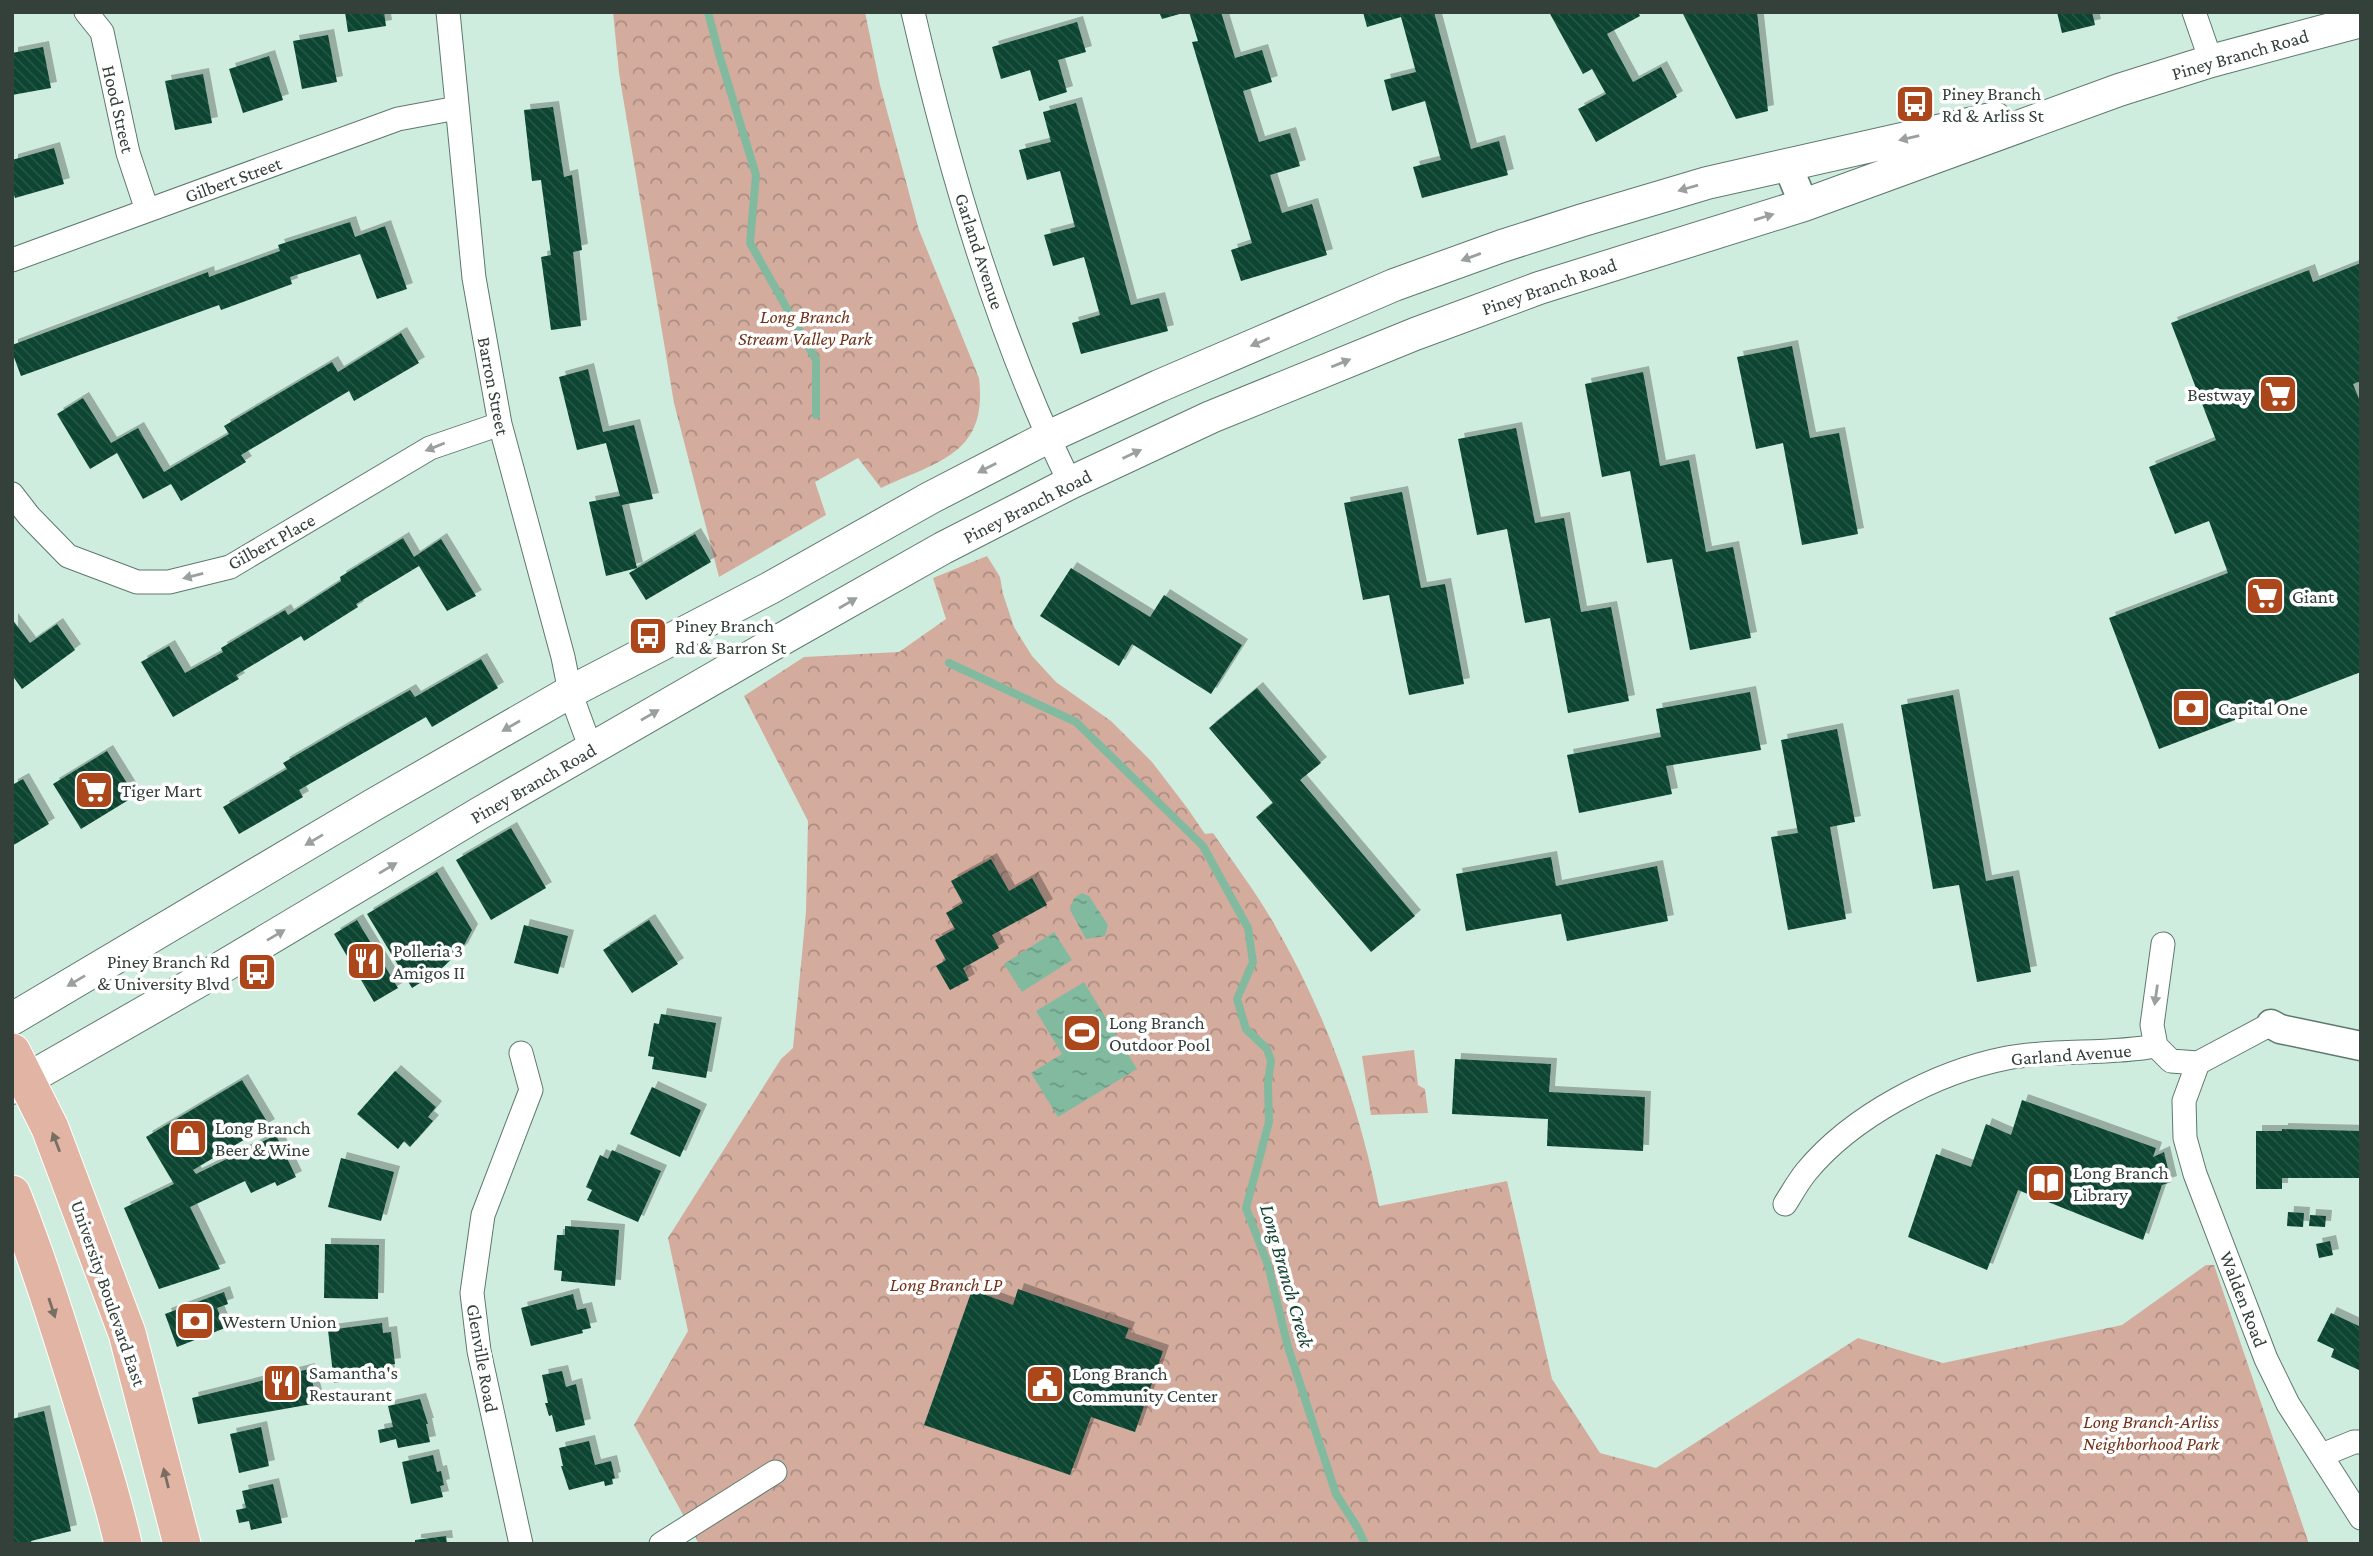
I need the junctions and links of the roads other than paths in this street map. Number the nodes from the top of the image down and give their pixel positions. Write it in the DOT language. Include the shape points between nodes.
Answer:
graph roads {
  1 [pos="86,12"];
  2 [pos="447,12"];
  3 [pos="913,12"];
  4 [pos="2193,12"];
  5 [pos="2361,21"];
  6 [pos="2211,61"];
  7 [pos="2119,90"];
  8 [pos="457,108"];
  9 [pos="1787,164"];
  10 [pos="1804,205"];
  11 [pos="147,210"];
  12 [pos="12,260"];
  13 [pos="500,425"];
  14 [pos="1048,437"];
  15 [pos="1070,483"];
  16 [pos="12,494"];
  17 [pos="570,692"];
  18 [pos="591,749"];
  19 [pos="2163,944"];
  20 [pos="12,1019"];
  21 [pos="2271,1024"];
  22 [pos="2156,1046"];
  23 [pos="2361,1046"];
  24 [pos="521,1053"];
  25 [pos="2198,1063"];
  26 [pos="17,1074"];
  27 [pos="12,1194"];
  28 [pos="1785,1204"];
  29 [pos="2361,1442"];
  30 [pos="2322,1455"];
  31 [pos="775,1472"];
  32 [pos="2361,1518"];
  33 [pos="123,1544"];
  34 [pos="182,1544"];
  35 [pos="521,1544"];
  36 [pos="661,1544"];
  1 -- 11 [label="street, Hood Street" via="102,32 128,153"];
  2 -- 8 [label="street, Barron Street"];
  3 -- 14 [label="street, Garland Avenue" via="974,243"];
  4 -- 6 [label="street"];
  5 -- 6 [label="main road, Piney Branch Road"];
  6 -- 7 [label="main road, Piney Branch Road"];
  7 -- 9 [label="main road, Piney Branch Road, one-way"];
  7 -- 10 [label="main road, Piney Branch Road"];
  8 -- 11 [label="street, Gilbert Street" via="398,119"];
  8 -- 13 [label="street, Barron Street" via="474,278"];
  9 -- 10 [label="street"];
  9 -- 14 [label="main road, Piney Branch Road, one-way" via="1636,203 1394,285"];
  15 -- 10 [label="main road, Piney Branch Road, one-way" via="1223,412 1415,334 1538,288"];
  11 -- 12 [label="street, Gilbert Street"];
  13 -- 16 [label="street, Gilbert Place, one-way" via="430,448 230,567 169,582 137,582 68,556"];
  13 -- 17 [label="street, Barron Street"];
  14 -- 15 [label="street, Garland Avenue"];
  14 -- 17 [label="main road, Piney Branch Road, one-way"];
  18 -- 15 [label="main road, Piney Branch Road, one-way" via="943,548"];
  17 -- 18 [label="street, Barron Street"];
  17 -- 20 [label="main road, Piney Branch Road, one-way"];
  26 -- 18 [label="main road, Piney Branch Road, one-way"];
  19 -- 22 [label="street, one-way" via="2152,1025"];
  21 -- 23 [label="street"];
  21 -- 25 [label="street"];
  22 -- 25 [label="street" via="2171,1061"];
  22 -- 28 [label="street, Garland Avenue" via="2007,1058 1956,1072 1890,1103 1843,1135 1805,1172"];
  24 -- 35 [label="street, Glenville Road" via="531,1090 483,1215 472,1293 479,1350"];
  25 -- 30 [label="street, Walden Road" via="2184,1101 2185,1138 2195,1174 2266,1359 2288,1404"];
  34 -- 26 [label="main road, University Boulevard East, one-way" via="127,1333 50,1128"];
  27 -- 33 [label="main road, one-way" via="32,1243"];
  29 -- 30 [label="street"];
  30 -- 32 [label="street, Walden Road"];
  31 -- 36 [label="street"];
}
